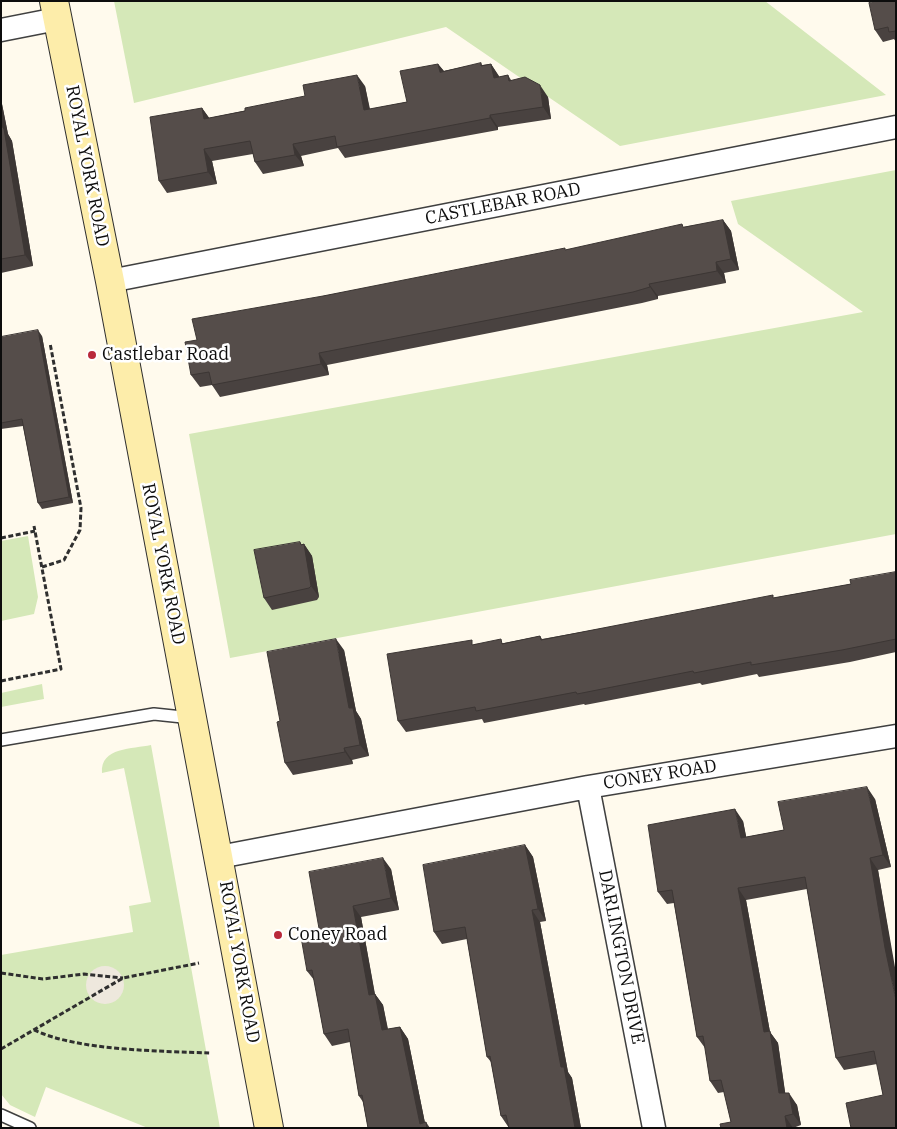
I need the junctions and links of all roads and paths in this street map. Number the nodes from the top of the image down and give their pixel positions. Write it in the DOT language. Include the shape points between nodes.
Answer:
graph roads {
  1 [pos="56,10"];
  2 [pos="1,30"];
  3 [pos="896,127"];
  4 [pos="110,281"];
  5 [pos="50,343"];
  6 [pos="34,526"];
  7 [pos="35,531"];
  8 [pos="1,538"];
  9 [pos="42,567"];
  10 [pos="1,681"];
  11 [pos="192,718"];
  12 [pos="896,736"];
  13 [pos="1,740"];
  14 [pos="588,787"];
  15 [pos="219,857"];
  16 [pos="199,964"];
  17 [pos="1,973"];
  18 [pos="123,978"];
  19 [pos="34,1030"];
  20 [pos="1,1049"];
  21 [pos="212,1053"];
  22 [pos="1,1115"];
  23 [pos="30,1128"];
  24 [pos="270,1128"];
  25 [pos="654,1128"];
  1 -- 2 [label="street"];
  1 -- 4 [label="main road, ROYAL YORK ROAD"];
  3 -- 4 [label="street, CASTLEBAR ROAD"];
  4 -- 11 [label="main road, ROYAL YORK ROAD"];
  5 -- 9 [label="path" via="81,508 80,530 64,560"];
  6 -- 7 [label="path"];
  7 -- 8 [label="path"];
  7 -- 9 [label="path"];
  9 -- 10 [label="path" via="61,669"];
  11 -- 13 [label="lane" via="154,714"];
  11 -- 15 [label="main road, ROYAL YORK ROAD"];
  12 -- 14 [label="street, CONEY ROAD"];
  14 -- 15 [label="street, CONEY ROAD"];
  14 -- 25 [label="street, DARLINGTON DRIVE"];
  15 -- 24 [label="main road, ROYAL YORK ROAD"];
  16 -- 18 [label="path"];
  17 -- 18 [label="path" via="43,979 84,974"];
  18 -- 19 [label="path"];
  19 -- 20 [label="path"];
  19 -- 21 [label="path" via="54,1039 144,1050"];
  22 -- 23 [label="lane"];
}
